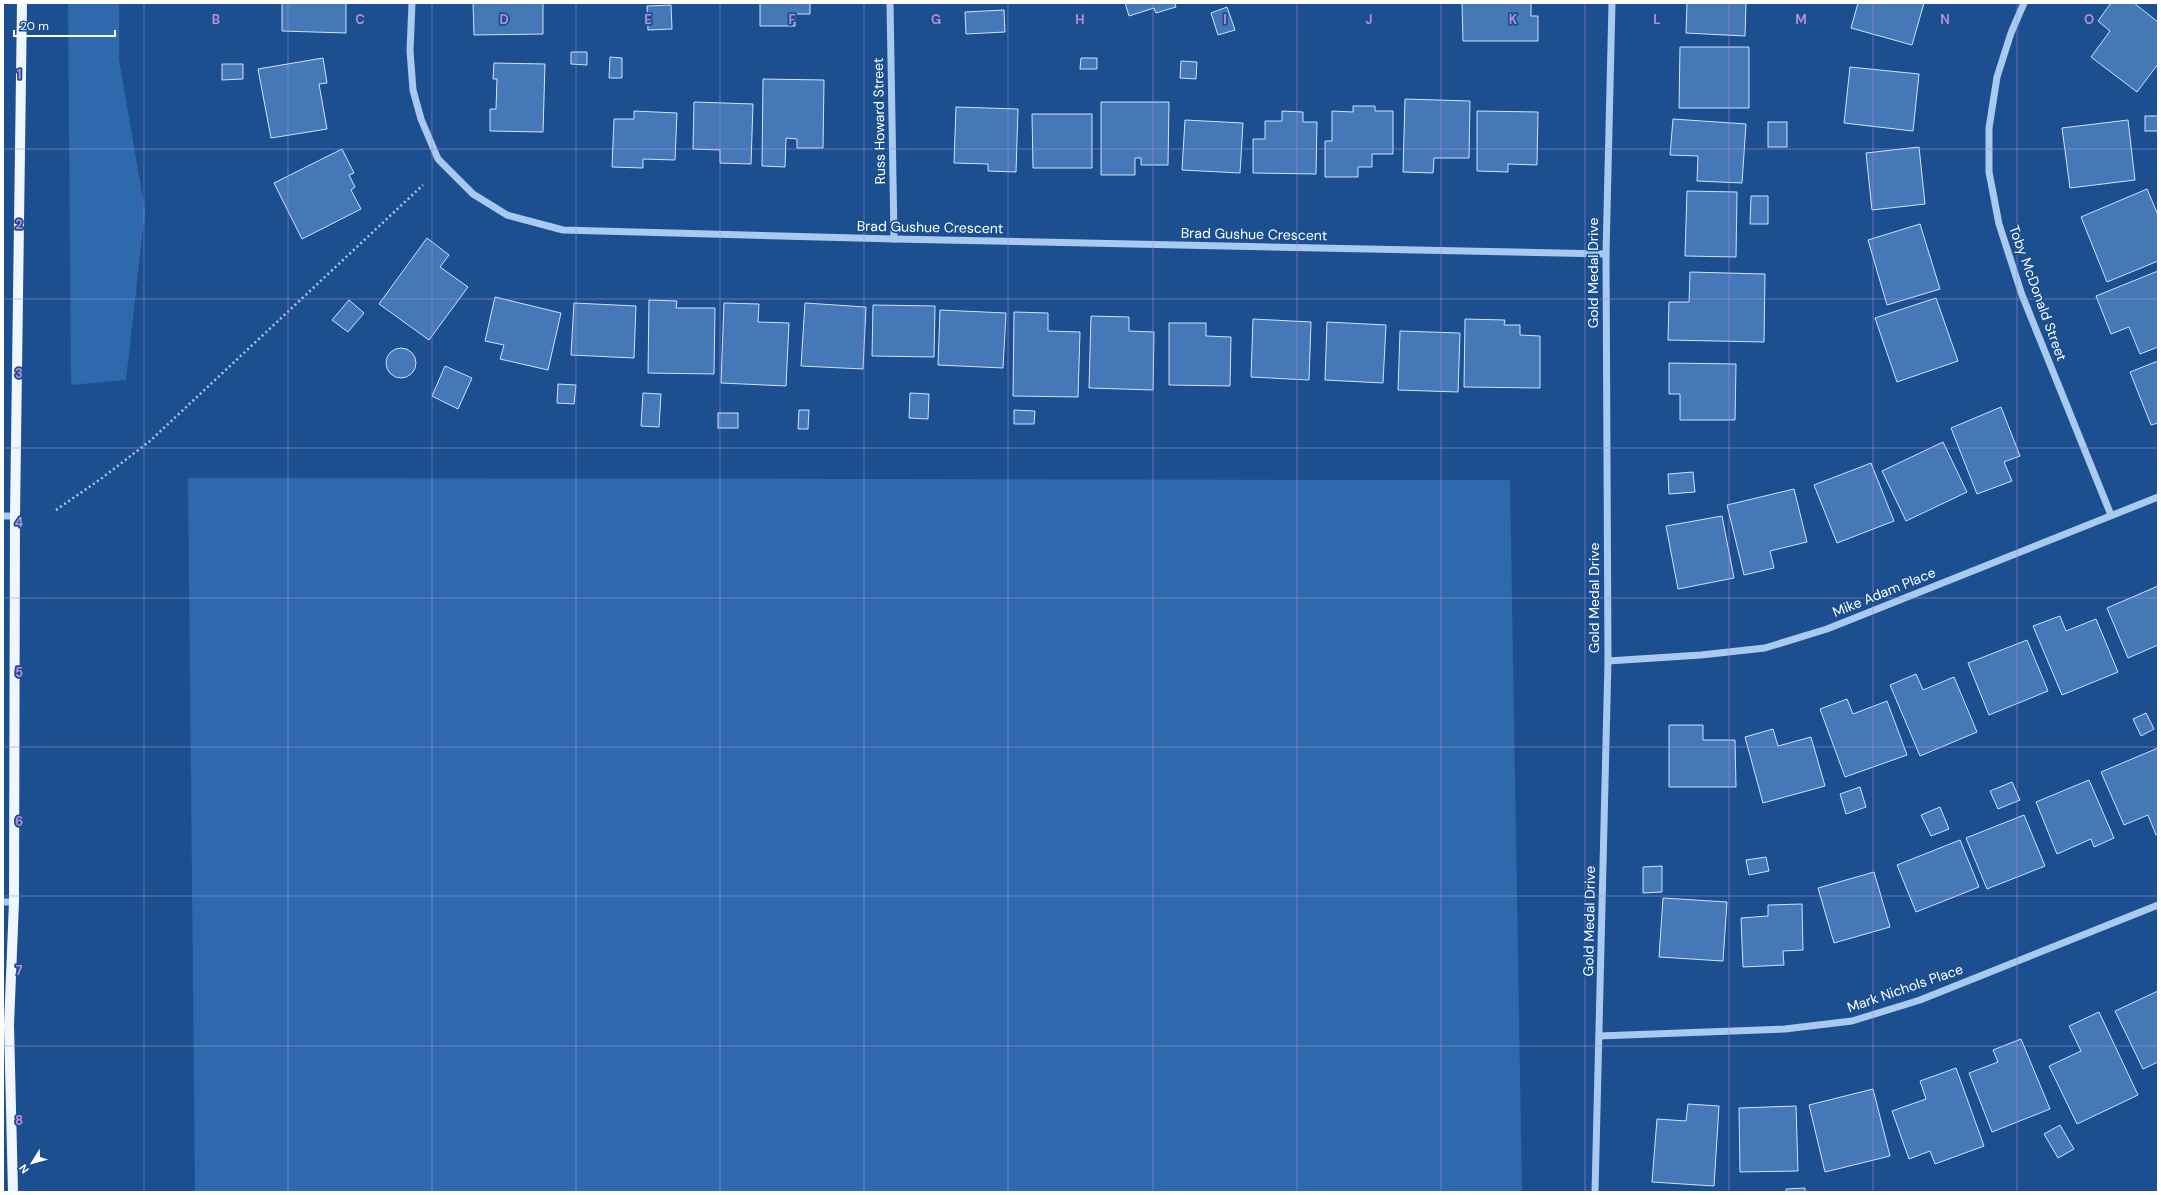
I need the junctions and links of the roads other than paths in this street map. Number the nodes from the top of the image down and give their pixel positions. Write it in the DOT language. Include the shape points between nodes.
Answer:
graph roads {
  1 [pos="22,3"];
  2 [pos="412,3"];
  3 [pos="890,3"];
  4 [pos="1612,3"];
  5 [pos="2024,3"];
  6 [pos="894,239"];
  7 [pos="1606,254"];
  8 [pos="2158,497"];
  9 [pos="2111,514"];
  10 [pos="3,516"];
  11 [pos="15,516"];
  12 [pos="1608,661"];
  13 [pos="3,902"];
  14 [pos="14,902"];
  15 [pos="2158,905"];
  16 [pos="1599,1036"];
  17 [pos="12,1192"];
  18 [pos="1595,1192"];
  1 -- 11 [label="main road"];
  2 -- 6 [label="street, Brad Gushue Crescent" via="411,74 428,139 438,159 461,183 473,194 507,215 563,230"];
  3 -- 6 [label="street, Russ Howard Street"];
  4 -- 7 [label="street, Gold Medal Drive"];
  5 -- 9 [label="street, Toby McDonald Street" via="1997,77 1989,128 1989,172 1999,224 2022,295"];
  6 -- 7 [label="street, Brad Gushue Crescent"];
  7 -- 12 [label="street, Gold Medal Drive"];
  8 -- 9 [label="street, Mike Adam Place"];
  9 -- 12 [label="street, Mike Adam Place" via="1827,628 1765,648"];
  10 -- 11 [label="street"];
  11 -- 14 [label="main road"];
  12 -- 16 [label="street, Gold Medal Drive"];
  13 -- 14 [label="street"];
  14 -- 17 [label="main road" via="9,1025"];
  15 -- 16 [label="street, Mark Nichols Place" via="1920,1000 1852,1021 1785,1029"];
  16 -- 18 [label="street, Gold Medal Drive"];
}
